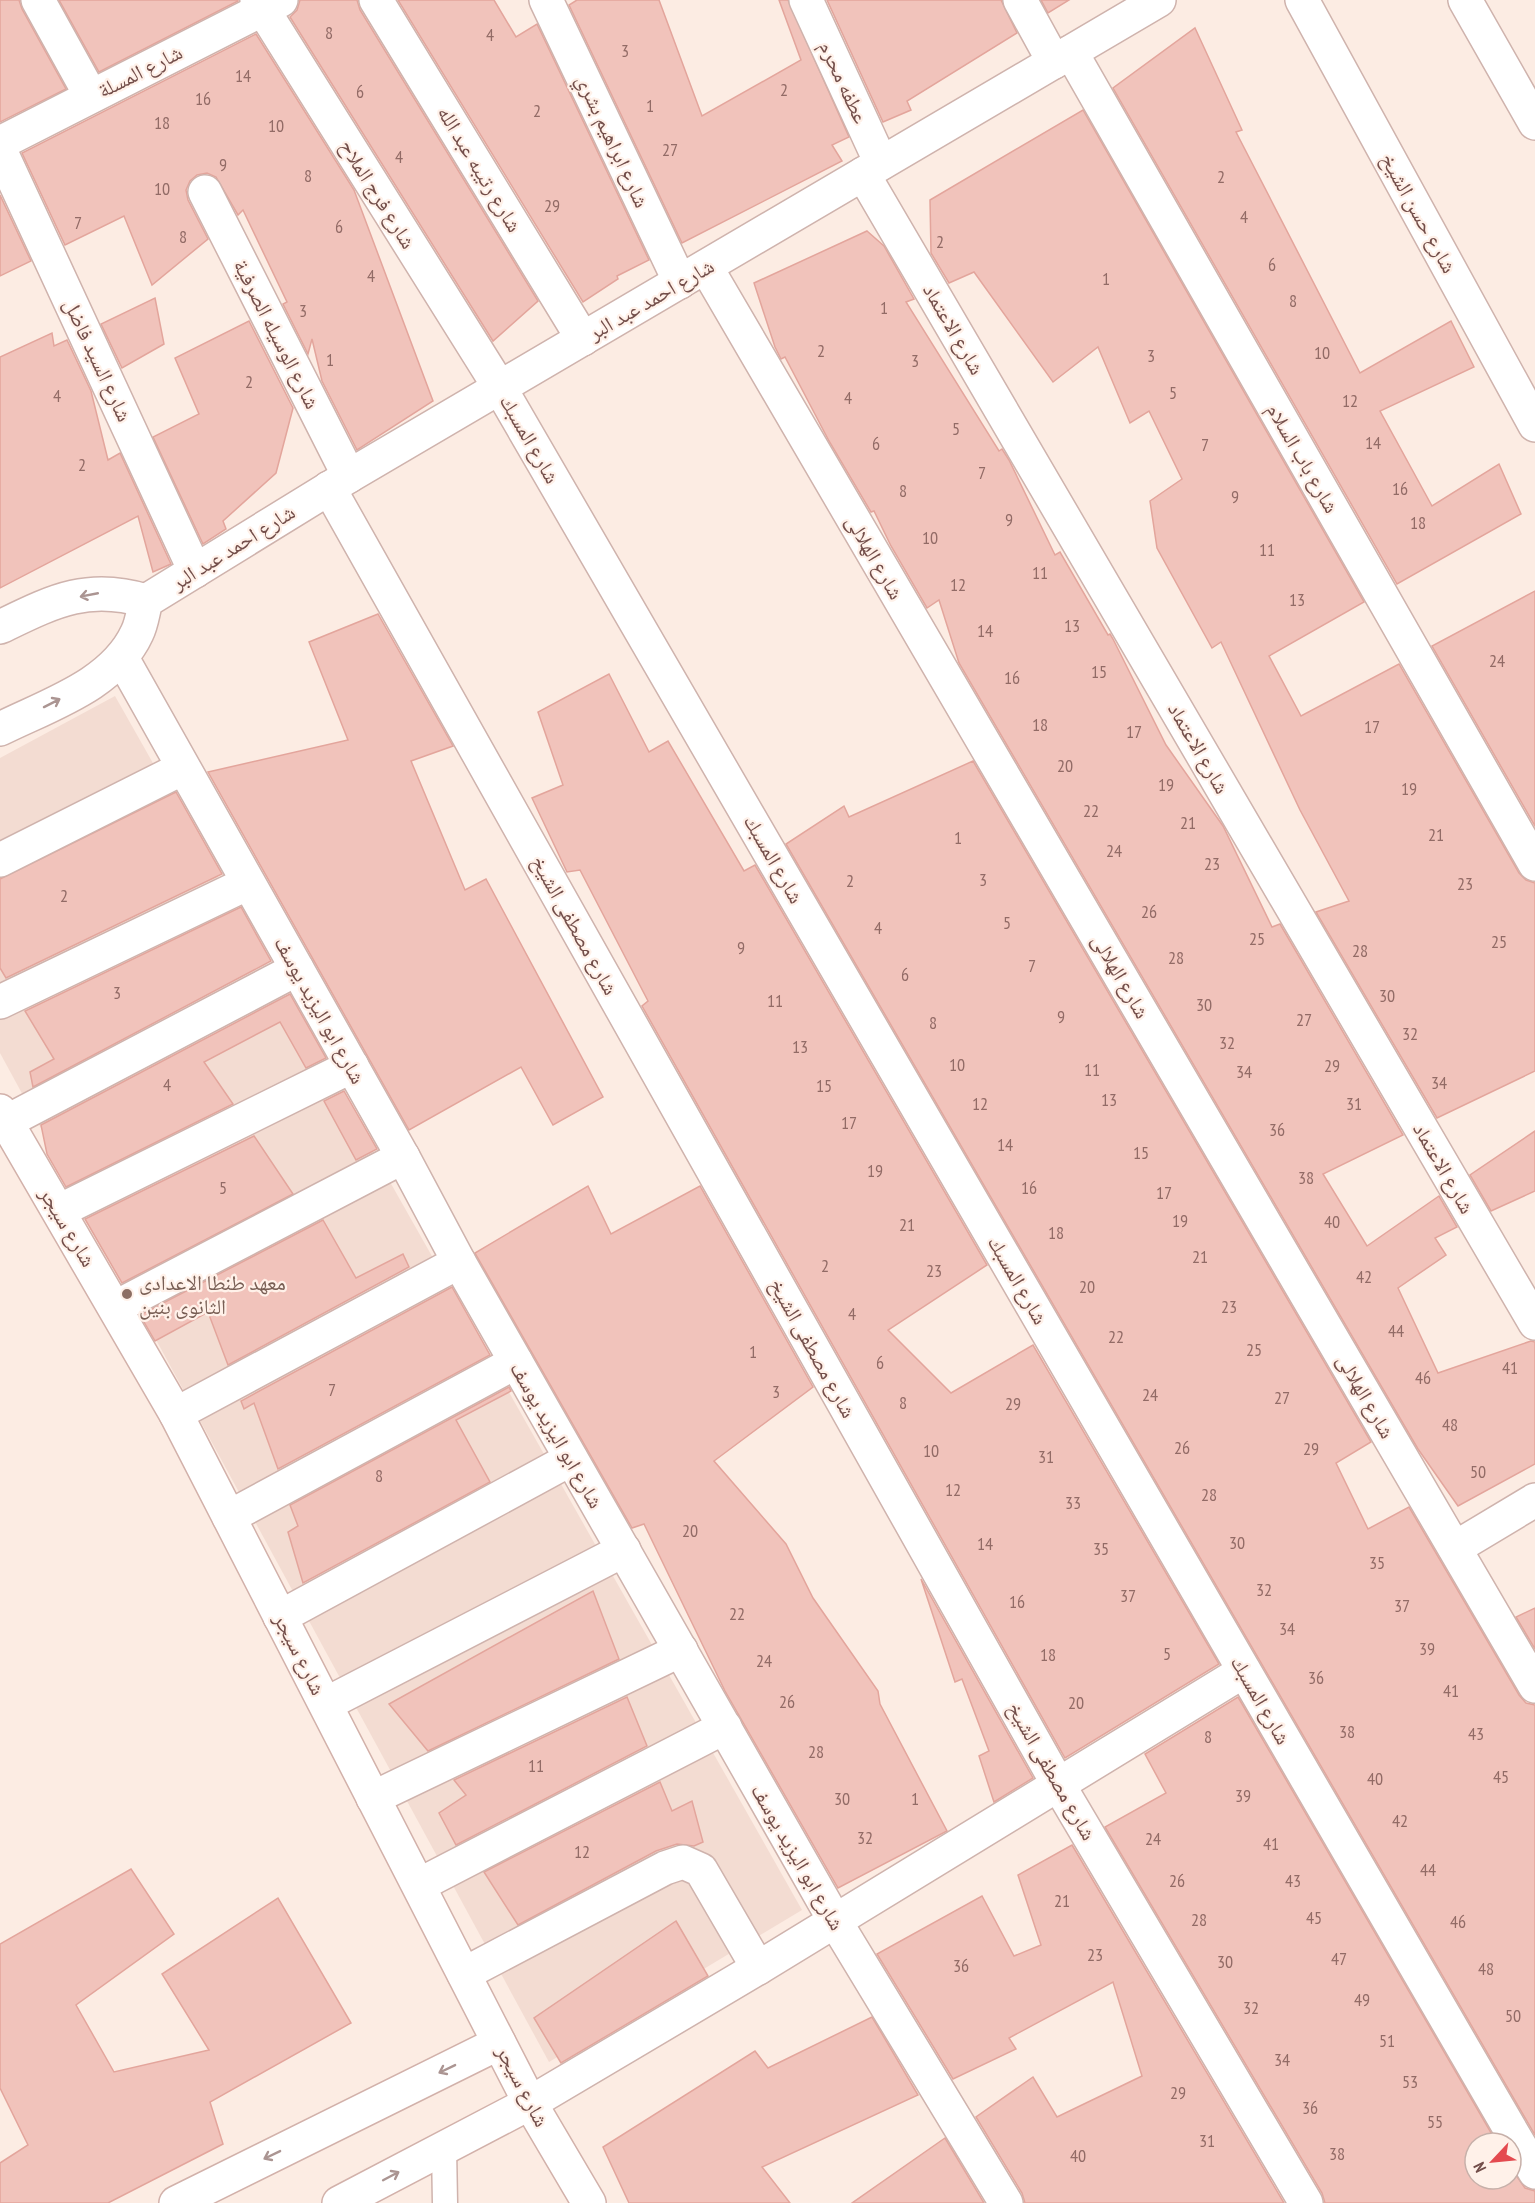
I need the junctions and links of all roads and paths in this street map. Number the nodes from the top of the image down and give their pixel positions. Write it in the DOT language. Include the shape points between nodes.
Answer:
graph roads {
  1 [pos="38,0"];
  2 [pos="376,0"];
  3 [pos="546,0"];
  4 [pos="806,0"];
  5 [pos="1020,0"];
  6 [pos="1159,0"];
  7 [pos="1302,0"];
  8 [pos="1465,0"];
  9 [pos="267,3"];
  10 [pos="1062,57"];
  11 [pos="91,96"];
  12 [pos="1535,123"];
  13 [pos="0,143"];
  14 [pos="0,150"];
  15 [pos="872,168"];
  16 [pos="205,192"];
  17 [pos="693,274"];
  18 [pos="583,339"];
  19 [pos="500,387"];
  20 [pos="1535,425"];
  21 [pos="339,482"];
  22 [pos="195,571"];
  23 [pos="146,601"];
  24 [pos="0,627"];
  25 [pos="122,658"];
  26 [pos="0,729"];
  27 [pos="183,768"];
  28 [pos="0,860"];
  29 [pos="1535,864"];
  30 [pos="248,883"];
  31 [pos="297,969"];
  32 [pos="0,1002"];
  33 [pos="352,1066"];
  34 [pos="3,1116"];
  35 [pos="403,1157"];
  36 [pos="59,1211"];
  37 [pos="459,1262"];
  38 [pos="116,1307"];
  39 [pos="1535,1323"];
  40 [pos="516,1362"];
  41 [pos="176,1414"];
  42 [pos="571,1459"];
  43 [pos="1535,1500"];
  44 [pos="229,1517"];
  45 [pos="1455,1548"];
  46 [pos="624,1550"];
  47 [pos="280,1617"];
  48 [pos="681,1650"];
  49 [pos="1244,1671"];
  50 [pos="1535,1686"];
  51 [pos="326,1704"];
  52 [pos="725,1727"];
  53 [pos="1058,1784"];
  54 [pos="373,1798"];
  55 [pos="419,1885"];
  56 [pos="835,1921"];
  57 [pos="758,1968"];
  58 [pos="464,1974"];
  59 [pos="499,2043"];
  60 [pos="530,2103"];
  61 [pos="444,2148"];
  62 [pos="1535,2172"];
  63 [pos="176,2203"];
  64 [pos="339,2203"];
  65 [pos="445,2203"];
  66 [pos="589,2203"];
  67 [pos="1006,2203"];
  68 [pos="1306,2203"];
  1 -- 11 [label="street"];
  2 -- 18 [label="street, شارع رتيبه عبد الله"];
  3 -- 17 [label="street, شارع ابراهيم بشري"];
  4 -- 15 [label="street, عطفه محرم"];
  5 -- 10 [label="street, شارع باب السلام"];
  6 -- 10 [label="street, شارع احمد عبد البر"];
  7 -- 20 [label="street, شارع حسن الشيخ"];
  8 -- 12 [label="street"];
  9 -- 11 [label="street, شارع المسلة"];
  9 -- 19 [label="street, شارع فرج الملاح"];
  10 -- 15 [label="street, شارع احمد عبد البر"];
  10 -- 29 [label="street, شارع باب السلام"];
  11 -- 13 [label="street, شارع المسلة"];
  14 -- 22 [label="street, شارع السيد فاضل"];
  15 -- 17 [label="street, شارع احمد عبد البر"];
  15 -- 39 [label="street, شارع الاعتماد"];
  16 -- 21 [label="street, شارع الوسيله الصرفية"];
  17 -- 18 [label="street, شارع احمد عبد البر"];
  17 -- 45 [label="street, شارع الهلالى"];
  18 -- 19 [label="street, شارع احمد عبد البر"];
  19 -- 21 [label="street, شارع احمد عبد البر"];
  19 -- 49 [label="street, شارع المسبك"];
  21 -- 22 [label="street, شارع احمد عبد البر"];
  21 -- 53 [label="street, شارع مصطفى الشيخ"];
  22 -- 23 [label="street, شارع احمد عبد البر"];
  23 -- 24 [label="street, one-way" via="96,592 48,604"];
  23 -- 25 [label="street" via="138,632"];
  26 -- 25 [label="street, one-way" via="99,679"];
  25 -- 27 [label="street, شارع ابو اليزيد يوسف"];
  27 -- 28 [label="street"];
  27 -- 30 [label="street, شارع ابو اليزيد يوسف"];
  30 -- 31 [label="street, شارع ابو اليزيد يوسف"];
  30 -- 32 [label="street"];
  31 -- 33 [label="street, شارع ابو اليزيد يوسف"];
  31 -- 34 [label="street"];
  33 -- 35 [label="street, شارع ابو اليزيد يوسف"];
  33 -- 36 [label="street"];
  34 -- 36 [label="street, شارع سيجر"];
  35 -- 37 [label="street, شارع ابو اليزيد يوسف"];
  35 -- 38 [label="street"];
  36 -- 38 [label="street, شارع سيجر"];
  37 -- 40 [label="street, شارع ابو اليزيد يوسف"];
  37 -- 41 [label="street"];
  38 -- 41 [label="street, شارع سيجر"];
  40 -- 42 [label="street, شارع ابو اليزيد يوسف"];
  40 -- 44 [label="street"];
  41 -- 44 [label="street, شارع سيجر"];
  42 -- 46 [label="street, شارع ابو اليزيد يوسف"];
  42 -- 47 [label="street"];
  43 -- 45 [label="street"];
  44 -- 47 [label="street, شارع سيجر"];
  45 -- 50 [label="street, شارع الهلالى"];
  46 -- 48 [label="street, شارع ابو اليزيد يوسف"];
  46 -- 51 [label="street"];
  47 -- 51 [label="street, شارع سيجر"];
  48 -- 52 [label="street, شارع ابو اليزيد يوسف"];
  48 -- 54 [label="street"];
  49 -- 53 [label="street"];
  49 -- 62 [label="street, شارع المسبك"];
  51 -- 54 [label="street, شارع سيجر"];
  52 -- 55 [label="street"];
  52 -- 56 [label="street, شارع ابو اليزيد يوسف"];
  53 -- 56 [label="street"];
  53 -- 68 [label="street, شارع مصطفى الشيخ"];
  54 -- 55 [label="street, شارع سيجر"];
  55 -- 58 [label="street, شارع سيجر"];
  56 -- 57 [label="street"];
  56 -- 67 [label="street, شارع ابو اليزيد يوسف"];
  57 -- 58 [label="street" via="701,1870 683,1862"];
  57 -- 60 [label="street"];
  58 -- 59 [label="street, شارع سيجر"];
  59 -- 60 [label="street, شارع سيجر"];
  59 -- 63 [label="street, one-way"];
  60 -- 61 [label="street"];
  60 -- 66 [label="street, شارع سيجر"];
  64 -- 61 [label="street, one-way"];
  61 -- 65 [label="lane"];
}
